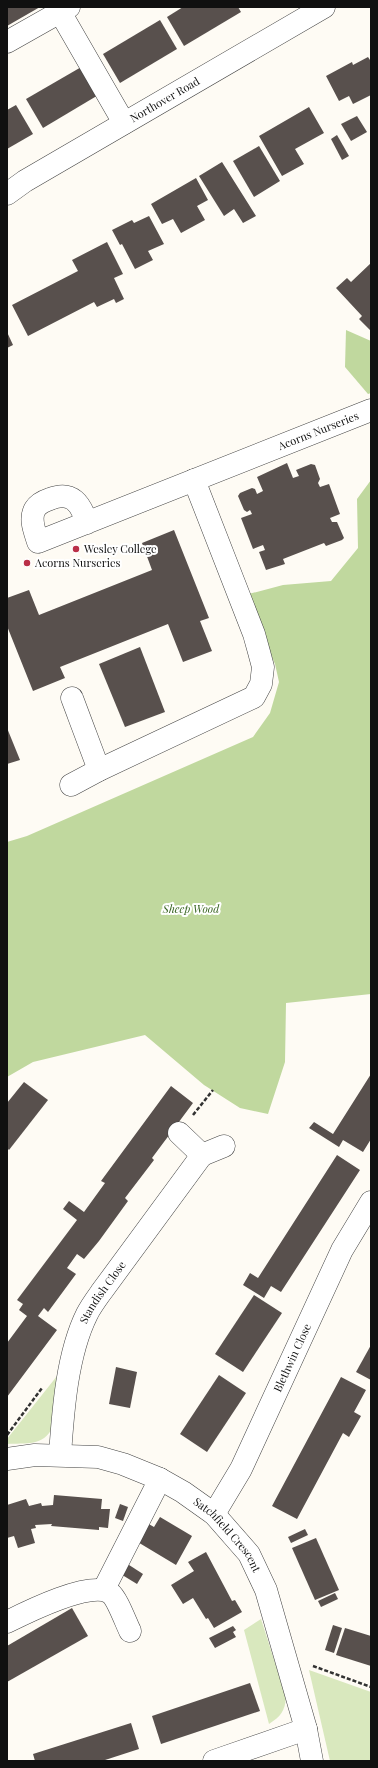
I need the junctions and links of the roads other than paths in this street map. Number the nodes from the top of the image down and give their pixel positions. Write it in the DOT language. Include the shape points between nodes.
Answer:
graph roads {
  1 [pos="324,7"];
  2 [pos="64,10"];
  3 [pos="7,42"];
  4 [pos="124,123"];
  5 [pos="7,194"];
  6 [pos="371,410"];
  7 [pos="194,480"];
  8 [pos="87,523"];
  9 [pos="72,698"];
  10 [pos="99,770"];
  11 [pos="71,785"];
  12 [pos="179,1133"];
  13 [pos="224,1146"];
  14 [pos="202,1155"];
  15 [pos="371,1202"];
  16 [pos="60,1455"];
  17 [pos="7,1459"];
  18 [pos="160,1479"];
  19 [pos="214,1514"];
  20 [pos="104,1589"];
  21 [pos="7,1622"];
  22 [pos="130,1631"];
  23 [pos="306,1729"];
  24 [pos="214,1761"];
  25 [pos="312,1761"];
  1 -- 4 [label="street, Northover Road"];
  2 -- 3 [label="street"];
  2 -- 4 [label="street"];
  4 -- 5 [label="street, Northover Road"];
  6 -- 7 [label="street, Acorns Nurseries"];
  7 -- 8 [label="street, Acorns Nurseries"];
  7 -- 10 [label="street" via="254,634 263,666 261,684 254,697"];
  9 -- 10 [label="street"];
  10 -- 11 [label="street"];
  12 -- 14 [label="street"];
  13 -- 14 [label="street"];
  14 -- 16 [label="street, Standish Close" via="87,1315 75,1348 66,1387"];
  15 -- 19 [label="street, Blethwin Close" via="342,1250 241,1469"];
  16 -- 17 [label="street, Satchfield Crescent"];
  16 -- 18 [label="street, Satchfield Crescent" via="98,1457"];
  18 -- 19 [label="street, Satchfield Crescent"];
  18 -- 20 [label="street"];
  19 -- 23 [label="street, Satchfield Crescent" via="249,1554 266,1590"];
  20 -- 21 [label="street" via="80,1592 50,1602"];
  20 -- 22 [label="street" via="112,1594"];
  23 -- 24 [label="street"];
  23 -- 25 [label="street, Satchfield Crescent"];
}
